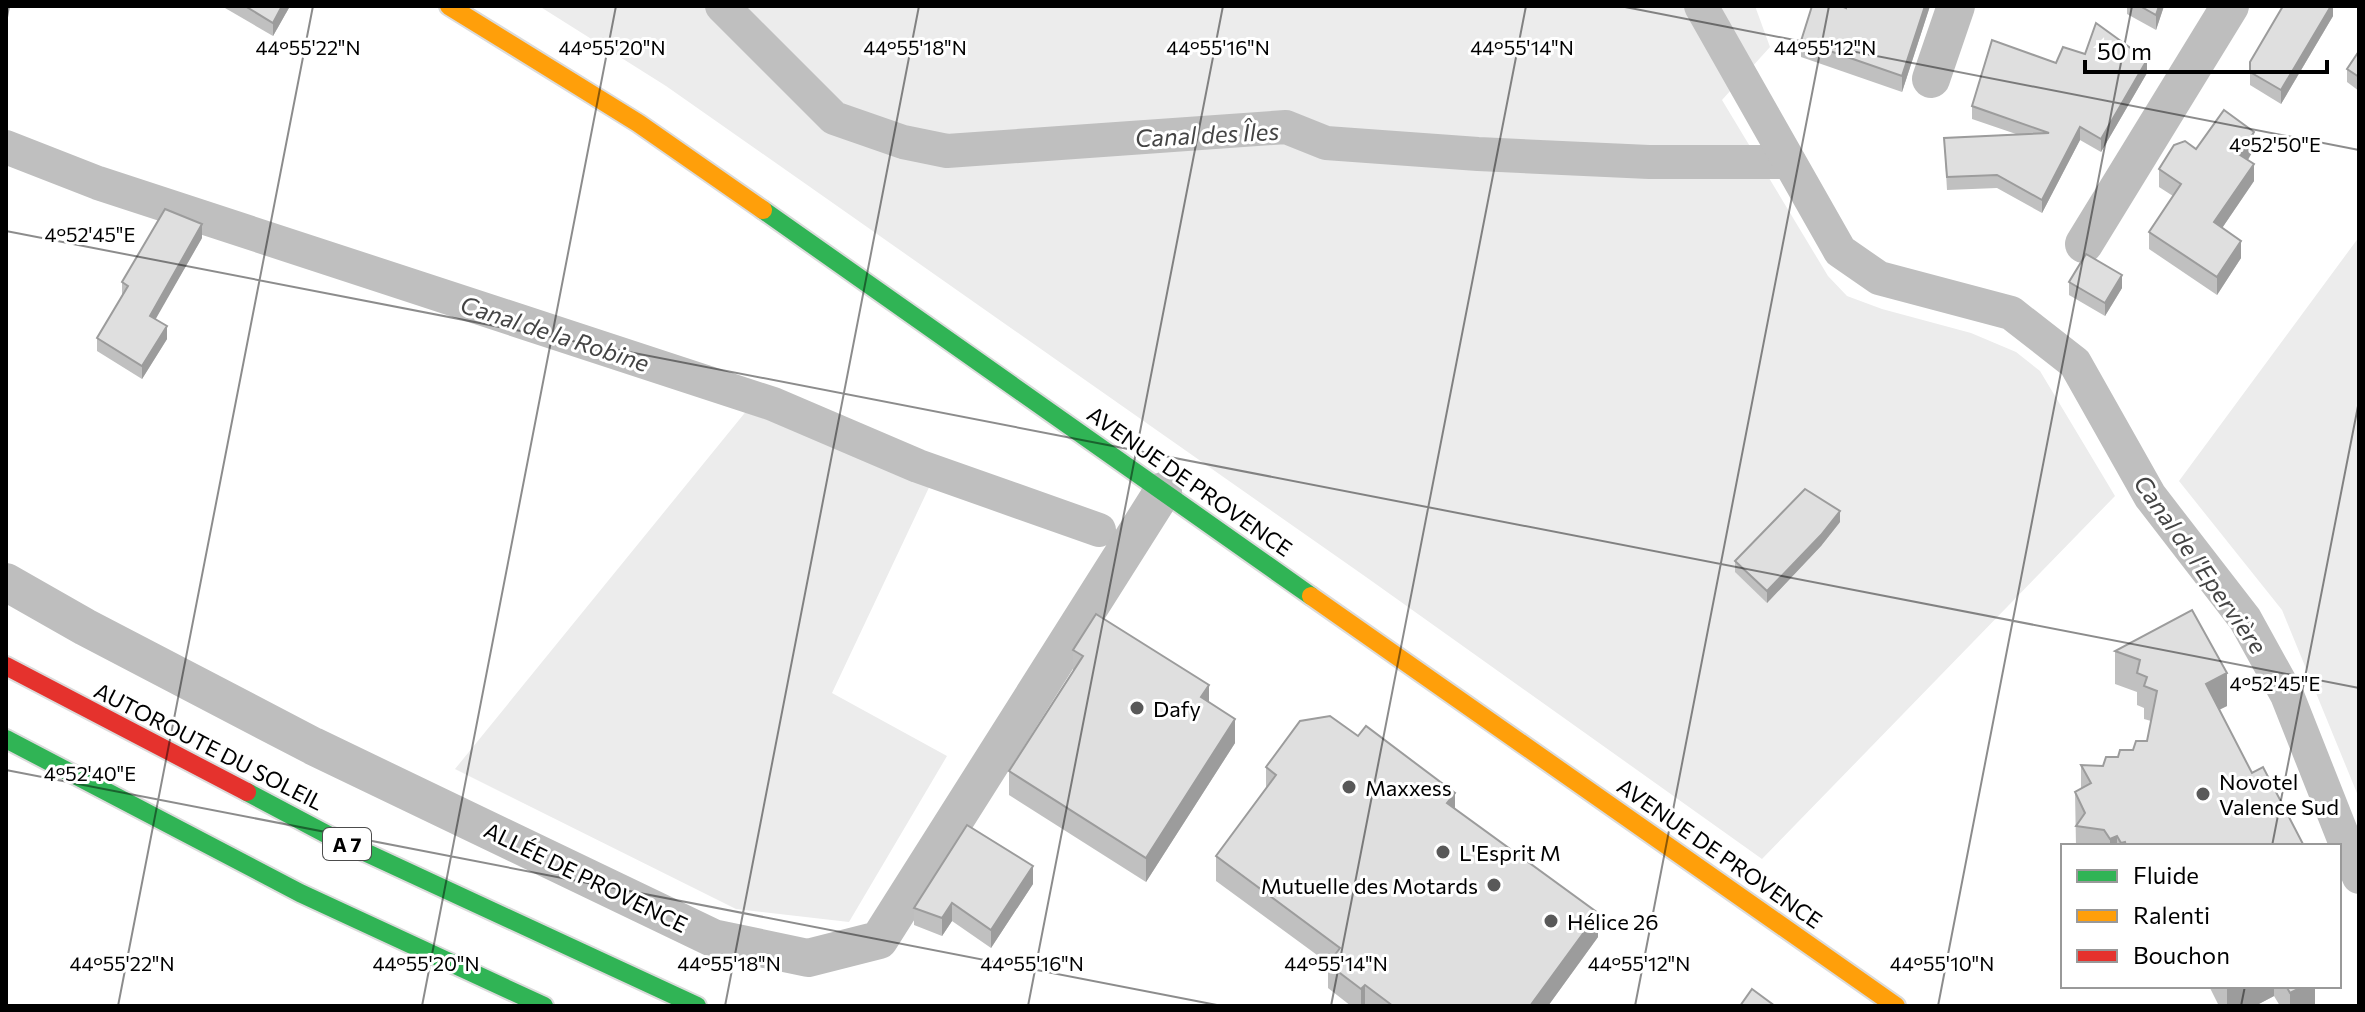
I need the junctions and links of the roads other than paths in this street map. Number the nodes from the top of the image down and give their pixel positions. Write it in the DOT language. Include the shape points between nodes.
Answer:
graph roads {
  1 [pos="449,6"];
  2 [pos="1956,6"];
  3 [pos="2230,6"];
  4 [pos="1931,79"];
  5 [pos="2084,244"];
  6 [pos="1163,491"];
  7 [pos="6,582"];
  8 [pos="6,666"];
  9 [pos="6,739"];
  10 [pos="544,1006"];
  11 [pos="697,1006"];
  12 [pos="1896,1006"];
  1 -- 6 [label="main road, AVENUE DE PROVENCE" via="638,123"];
  2 -- 4 [label="street"];
  3 -- 5 [label="street"];
  6 -- 7 [label="street, ALLÉE DE PROVENCE" via="879,940 808,958 713,938 313,746"];
  6 -- 12 [label="main road, AVENUE DE PROVENCE"];
  8 -- 11 [label="main road, AUTOROUTE DU SOLEIL / A 7" via="328,835"];
  9 -- 10 [label="main road" via="300,893"];
}
